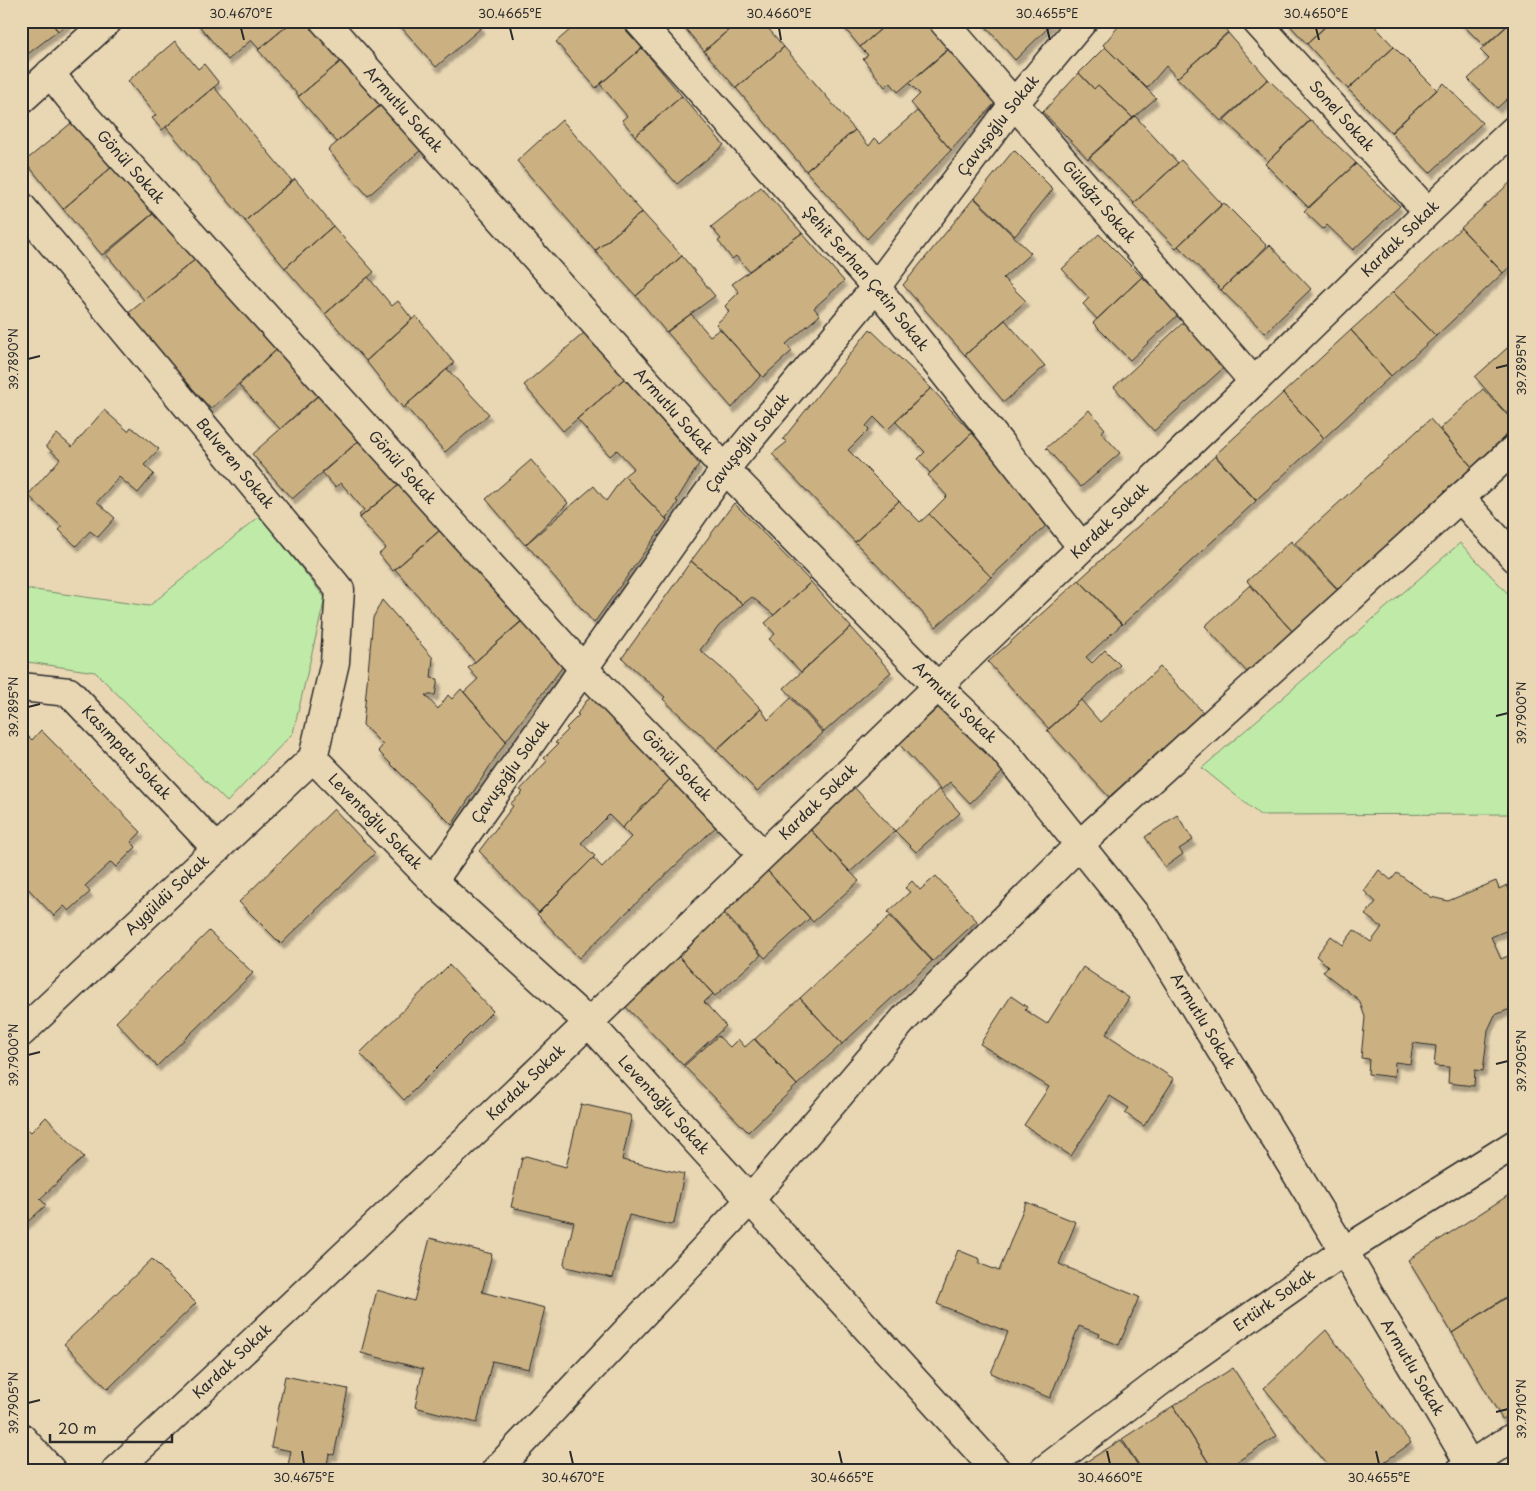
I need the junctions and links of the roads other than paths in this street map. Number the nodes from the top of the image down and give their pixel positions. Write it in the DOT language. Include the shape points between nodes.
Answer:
graph roads {
  1 [pos="108,21"];
  2 [pos="324,21"];
  3 [pos="638,21"];
  4 [pos="943,21"];
  5 [pos="1084,21"];
  6 [pos="1256,21"];
  7 [pos="50,73"];
  8 [pos="21,100"];
  9 [pos="1013,105"];
  10 [pos="1515,129"];
  11 [pos="21,206"];
  12 [pos="1427,211"];
  13 [pos="876,288"];
  14 [pos="1254,382"];
  15 [pos="1515,448"];
  16 [pos="725,469"];
  17 [pos="1460,498"];
  18 [pos="1082,547"];
  19 [pos="1515,558"];
  20 [pos="584,669"];
  21 [pos="937,686"];
  22 [pos="21,687"];
  23 [pos="313,758"];
  24 [pos="1079,845"];
  25 [pos="217,849"];
  26 [pos="762,854"];
  27 [pos="433,881"];
  28 [pos="588,1022"];
  29 [pos="21,1033"];
  30 [pos="1515,1144"];
  31 [pos="750,1200"];
  32 [pos="1344,1251"];
  33 [pos="1515,1436"];
  34 [pos="21,1437"];
  35 [pos="1468,1468"];
  36 [pos="51,1470"];
  37 [pos="116,1470"];
  38 [pos="496,1470"];
  39 [pos="996,1470"];
  40 [pos="1044,1470"];
  1 -- 7 [label="street"];
  2 -- 16 [label="street, Armutlu Sokak"];
  3 -- 13 [label="street, Şehit Serhan Çetin Sokak"];
  4 -- 9 [label="street, Gülağzı Sokak"];
  5 -- 9 [label="street, Çavuşoğlu Sokak"];
  6 -- 12 [label="street, Sonel Sokak"];
  7 -- 8 [label="street"];
  7 -- 20 [label="street, Gönül Sokak" via="82,113"];
  9 -- 13 [label="street, Çavuşoğlu Sokak"];
  9 -- 14 [label="street, Gülağzı Sokak"];
  10 -- 12 [label="street, Kardak Sokak"];
  11 -- 23 [label="street, Balveren Sokak" via="340,590 335,662"];
  12 -- 14 [label="street, Kardak Sokak"];
  13 -- 16 [label="street, Çavuşoğlu Sokak"];
  13 -- 18 [label="street, Şehit Serhan Çetin Sokak"];
  14 -- 18 [label="street, Kardak Sokak"];
  15 -- 17 [label="street"];
  16 -- 20 [label="street, Çavuşoğlu Sokak"];
  16 -- 21 [label="street, Armutlu Sokak"];
  17 -- 19 [label="street"];
  17 -- 24 [label="street"];
  18 -- 21 [label="street, Kardak Sokak"];
  20 -- 26 [label="street, Gönül Sokak"];
  20 -- 27 [label="street, Çavuşoğlu Sokak"];
  21 -- 24 [label="street, Armutlu Sokak" via="1001,747"];
  21 -- 26 [label="street, Kardak Sokak"];
  22 -- 25 [label="street, Kasımpatı Sokak" via="69,692"];
  23 -- 25 [label="street, Aygüldü Sokak"];
  23 -- 27 [label="street, Leventoğlu Sokak"];
  24 -- 31 [label="street" via="905,1018"];
  24 -- 32 [label="street, Armutlu Sokak" via="1146,928"];
  25 -- 29 [label="street, Aygüldü Sokak"];
  26 -- 28 [label="street, Kardak Sokak"];
  27 -- 28 [label="street, Leventoğlu Sokak"];
  28 -- 31 [label="street, Leventoğlu Sokak"];
  28 -- 37 [label="street, Kardak Sokak"];
  30 -- 32 [label="street, Ertürk Sokak"];
  31 -- 38 [label="street"];
  31 -- 39 [label="street, Leventoğlu Sokak"];
  32 -- 35 [label="street, Armutlu Sokak"];
  32 -- 40 [label="street, Ertürk Sokak" via="1174,1371"];
  33 -- 35 [label="street"];
  34 -- 36 [label="street"];
}
